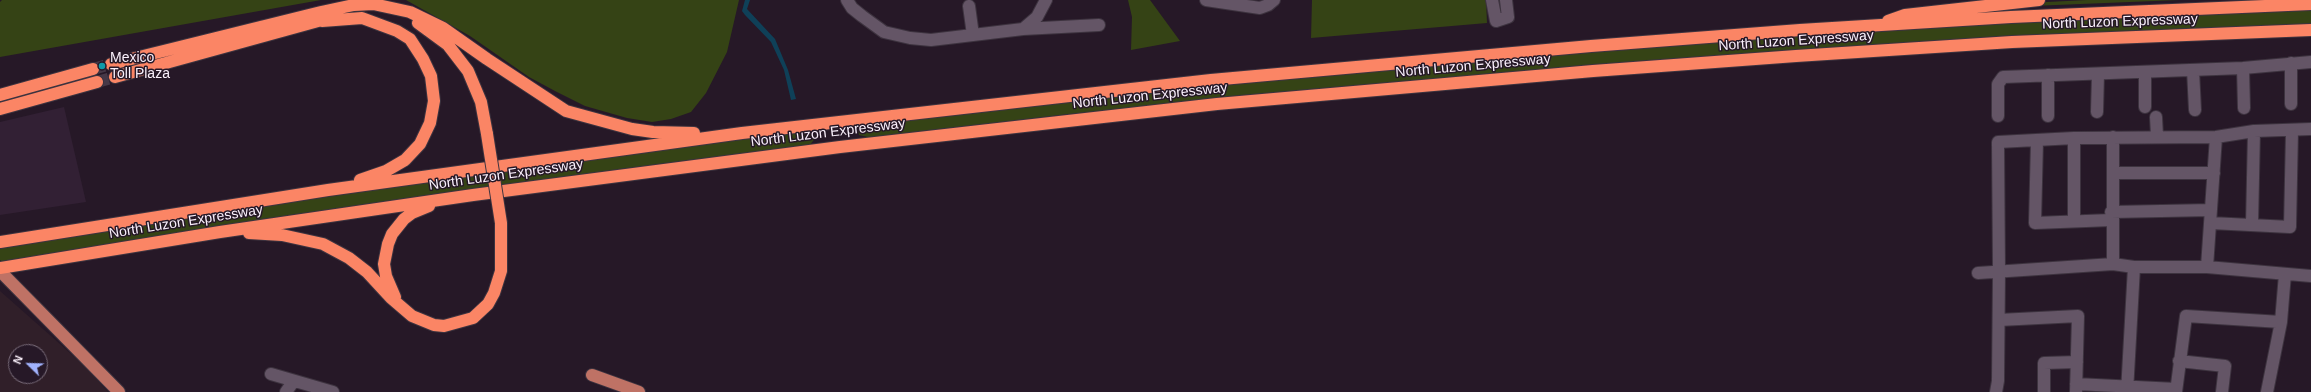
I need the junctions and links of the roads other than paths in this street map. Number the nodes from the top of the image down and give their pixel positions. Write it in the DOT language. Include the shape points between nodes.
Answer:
graph roads {
  1 [pos="848,0"];
  2 [pos="1046,0"];
  3 [pos="1206,0"];
  4 [pos="1274,0"];
  5 [pos="1492,0"];
  6 [pos="1506,0"];
  7 [pos="2038,0"];
  8 [pos="2311,4"];
  9 [pos="969,6"];
  10 [pos="345,7"];
  11 [pos="375,10"];
  12 [pos="322,21"];
  13 [pos="1099,24"];
  14 [pos="1871,26"];
  15 [pos="1023,29"];
  16 [pos="2311,30"];
  17 [pos="974,35"];
  18 [pos="2311,62"];
  19 [pos="2291,63"];
  20 [pos="111,64"];
  21 [pos="2243,68"];
  22 [pos="93,69"];
  23 [pos="2194,70"];
  24 [pos="2144,72"];
  25 [pos="2098,74"];
  26 [pos="2048,76"];
  27 [pos="115,77"];
  28 [pos="97,82"];
  29 [pos="0,95"];
  30 [pos="2292,104"];
  31 [pos="2146,107"];
  32 [pos="2244,108"];
  33 [pos="0,109"];
  34 [pos="2195,110"];
  35 [pos="2097,112"];
  36 [pos="1998,116"];
  37 [pos="2048,116"];
  38 [pos="2156,117"];
  39 [pos="2311,129"];
  40 [pos="2254,131"];
  41 [pos="2292,131"];
  42 [pos="742,133"];
  43 [pos="2157,136"];
  44 [pos="2113,137"];
  45 [pos="2216,137"];
  46 [pos="2074,138"];
  47 [pos="2036,141"];
  48 [pos="2113,173"];
  49 [pos="2214,173"];
  50 [pos="328,190"];
  51 [pos="473,195"];
  52 [pos="2211,210"];
  53 [pos="2111,216"];
  54 [pos="2074,220"];
  55 [pos="2211,223"];
  56 [pos="2252,224"];
  57 [pos="220,232"];
  58 [pos="0,242"];
  59 [pos="2112,264"];
  60 [pos="2134,267"];
  61 [pos="2207,267"];
  62 [pos="0,268"];
  63 [pos="0,271"];
  64 [pos="1999,272"];
  65 [pos="1978,273"];
  66 [pos="2286,274"];
  67 [pos="2311,276"];
  68 [pos="404,311"];
  69 [pos="1998,320"];
  70 [pos="2281,322"];
  71 [pos="2179,361"];
  72 [pos="2078,362"];
  73 [pos="271,374"];
  74 [pos="592,375"];
  75 [pos="297,382"];
  76 [pos="2076,388"];
  77 [pos="2127,389"];
  78 [pos="2176,390"];
  79 [pos="119,392"];
  80 [pos="286,392"];
  81 [pos="333,392"];
  82 [pos="639,392"];
  83 [pos="1996,392"];
  84 [pos="2044,392"];
  85 [pos="2222,392"];
  86 [pos="2267,392"];
  1 -- 17 [label="street" via="852,8 884,32 931,40"];
  2 -- 15 [label="street" via="1037,17"];
  3 -- 4 [label="street" via="1260,8"];
  5 -- 6 [label="street" via="1496,21 1508,17"];
  7 -- 14 [label="highway" via="1905,15"];
  8 -- 14 [label="highway, North Luzon Expressway" via="2027,16"];
  9 -- 17 [label="street"];
  10 -- 11 [label="highway"];
  10 -- 20 [label="highway"];
  10 -- 42 [label="highway" via="373,4 410,12 428,20 546,100 585,118 653,132"];
  11 -- 12 [label="highway" via="349,12"];
  11 -- 68 [label="highway, bridge" via="396,14 422,25 452,49 468,71 481,102 501,223 502,261 499,282 481,312 464,322 444,326 423,321"];
  12 -- 27 [label="highway"];
  12 -- 50 [label="highway" via="362,18 380,23 410,39 431,76 434,101 430,123 420,144 405,160 386,171"];
  13 -- 15 [label="street"];
  14 -- 42 [label="highway, North Luzon Expressway" via="1591,46 1226,78"];
  15 -- 17 [label="street"];
  16 -- 51 [label="highway, North Luzon Expressway" via="2004,42 1600,70 1381,89 980,130"];
  18 -- 19 [label="street"];
  19 -- 21 [label="street"];
  19 -- 30 [label="street"];
  21 -- 23 [label="street"];
  21 -- 32 [label="street"];
  22 -- 29 [label="highway"];
  23 -- 24 [label="street"];
  23 -- 34 [label="street"];
  24 -- 25 [label="street"];
  24 -- 31 [label="street"];
  25 -- 26 [label="street"];
  25 -- 35 [label="street"];
  26 -- 36 [label="street" via="2000,79"];
  26 -- 37 [label="street"];
  28 -- 33 [label="highway"];
  38 -- 43 [label="street"];
  39 -- 41 [label="street"];
  40 -- 41 [label="street"];
  40 -- 45 [label="street"];
  40 -- 56 [label="street"];
  41 -- 56 [label="street" via="2290,227"];
  42 -- 50 [label="highway, North Luzon Expressway"];
  43 -- 44 [label="street"];
  43 -- 45 [label="street"];
  44 -- 46 [label="street"];
  44 -- 48 [label="street"];
  45 -- 49 [label="street"];
  46 -- 47 [label="street"];
  46 -- 54 [label="street"];
  47 -- 54 [label="street" via="2035,223"];
  47 -- 64 [label="street" via="1998,142"];
  48 -- 49 [label="street"];
  48 -- 53 [label="street"];
  49 -- 52 [label="street"];
  50 -- 58 [label="highway, North Luzon Expressway"];
  51 -- 57 [label="highway, North Luzon Expressway"];
  51 -- 68 [label="highway" via="433,204 412,213 392,234 386,253 386,276"];
  52 -- 53 [label="street"];
  52 -- 55 [label="street"];
  53 -- 54 [label="street"];
  53 -- 59 [label="street"];
  55 -- 56 [label="street"];
  55 -- 61 [label="street"];
  57 -- 62 [label="highway, North Luzon Expressway"];
  57 -- 68 [label="highway" via="282,235 324,244 367,272"];
  59 -- 60 [label="street"];
  59 -- 64 [label="street"];
  60 -- 61 [label="street"];
  60 -- 77 [label="street"];
  61 -- 66 [label="street"];
  63 -- 79 [label="main road"];
  64 -- 65 [label="street"];
  64 -- 69 [label="street"];
  66 -- 67 [label="street"];
  66 -- 70 [label="street"];
  69 -- 72 [label="street" via="2078,316"];
  69 -- 83 [label="street"];
  70 -- 71 [label="street" via="2186,316"];
  70 -- 86 [label="street"];
  71 -- 78 [label="street"];
  71 -- 85 [label="street" via="2226,366"];
  72 -- 76 [label="street"];
  72 -- 84 [label="street" via="2044,363"];
  73 -- 75 [label="street"];
  74 -- 82 [label="main road"];
  75 -- 80 [label="street" via="293,382"];
  75 -- 81 [label="street"];
  76 -- 77 [label="street"];
  77 -- 78 [label="street"];
}
